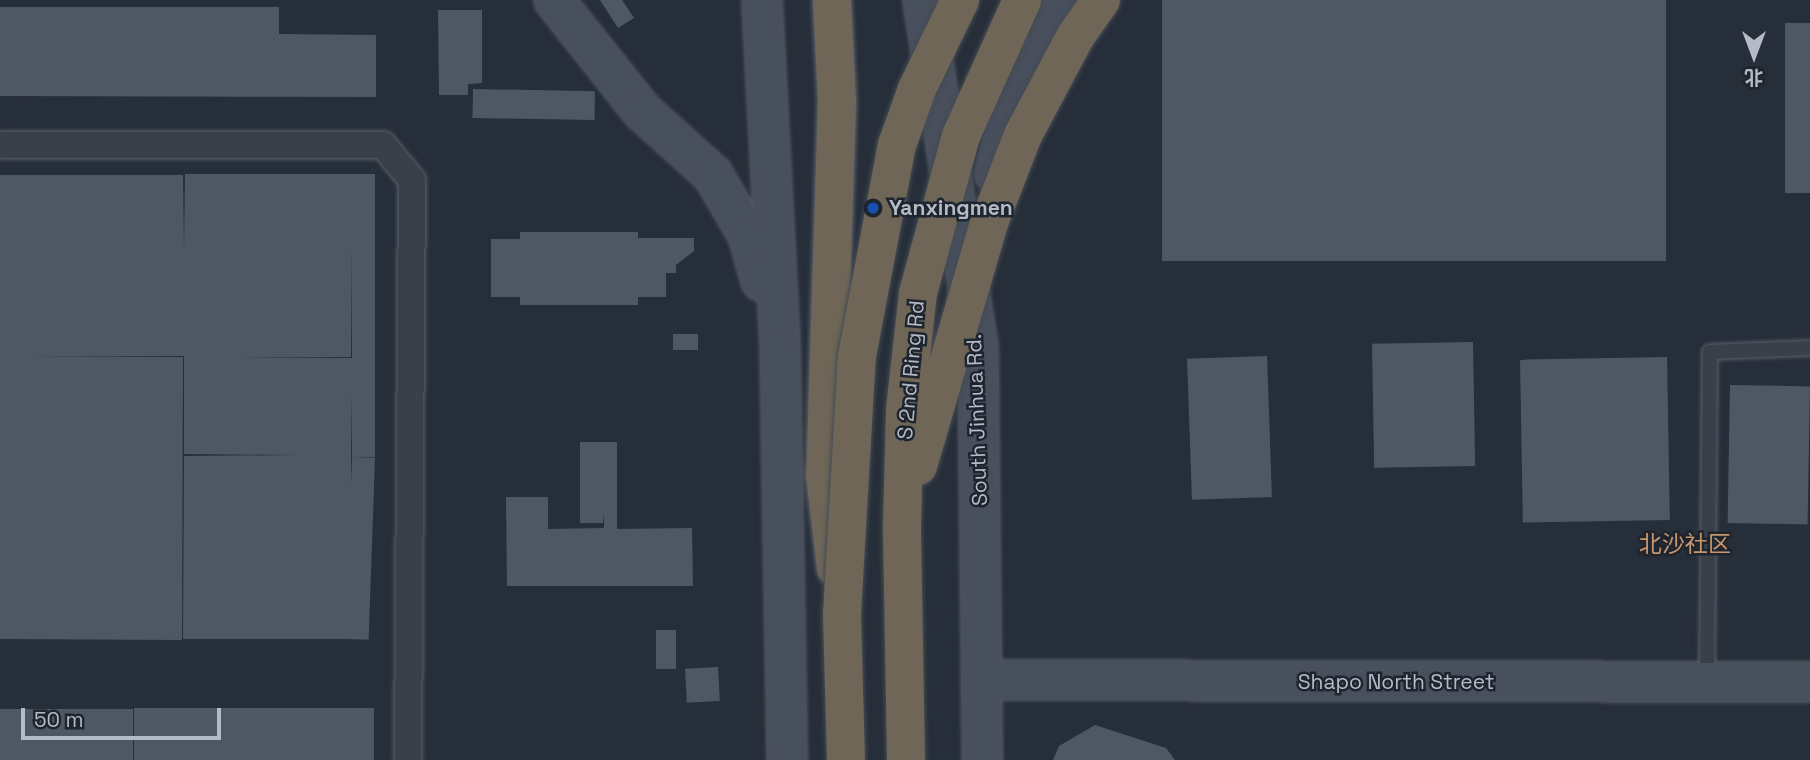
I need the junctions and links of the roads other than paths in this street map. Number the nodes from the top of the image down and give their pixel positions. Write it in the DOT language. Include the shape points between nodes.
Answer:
graph roads {
  1 [pos="554,0"];
  2 [pos="762,0"];
  3 [pos="804,0"];
  4 [pos="832,0"];
  5 [pos="923,0"];
  6 [pos="960,0"];
  7 [pos="1022,0"];
  8 [pos="1059,0"];
  9 [pos="1101,0"];
  10 [pos="0,145"];
  11 [pos="834,177"];
  12 [pos="978,346"];
  13 [pos="780,347"];
  14 [pos="1810,348"];
  15 [pos="902,525"];
  16 [pos="842,614"];
  17 [pos="983,680"];
  18 [pos="1810,682"];
  19 [pos="1707,683"];
  20 [pos="784,755"];
  21 [pos="408,760"];
  22 [pos="846,760"];
  23 [pos="906,760"];
  24 [pos="982,760"];
  1 -- 13 [label="main road" via="642,111 713,175 748,235"];
  2 -- 13 [label="main road"];
  3 -- 11 [label="highway" via="821,66"];
  4 -- 11 [label="highway" via="837,101"];
  5 -- 12 [label="main road, South Jinhua Rd."];
  6 -- 16 [label="highway, bridge" via="917,89 884,202 857,356"];
  7 -- 15 [label="highway, S 2nd Ring Rd, bridge" via="961,136 918,293 905,410"];
  8 -- 12 [label="main road" via="1016,86 985,211"];
  9 -- 15 [label="highway, bridge" via="1075,37 1023,135 989,223"];
  10 -- 21 [label="street" via="383,145 412,180"];
  11 -- 16 [label="highway, bridge" via="825,475"];
  12 -- 17 [label="main road, South Jinhua Rd."];
  13 -- 20 [label="main road"];
  14 -- 19 [label="lane" via="1710,352"];
  15 -- 23 [label="highway, S 2nd Ring Rd, bridge"];
  16 -- 22 [label="highway, bridge"];
  17 -- 19 [label="main road, Shapo North Street"];
  17 -- 24 [label="main road, South Jinhua Rd."];
  18 -- 19 [label="main road, Shapo North Street"];
}
